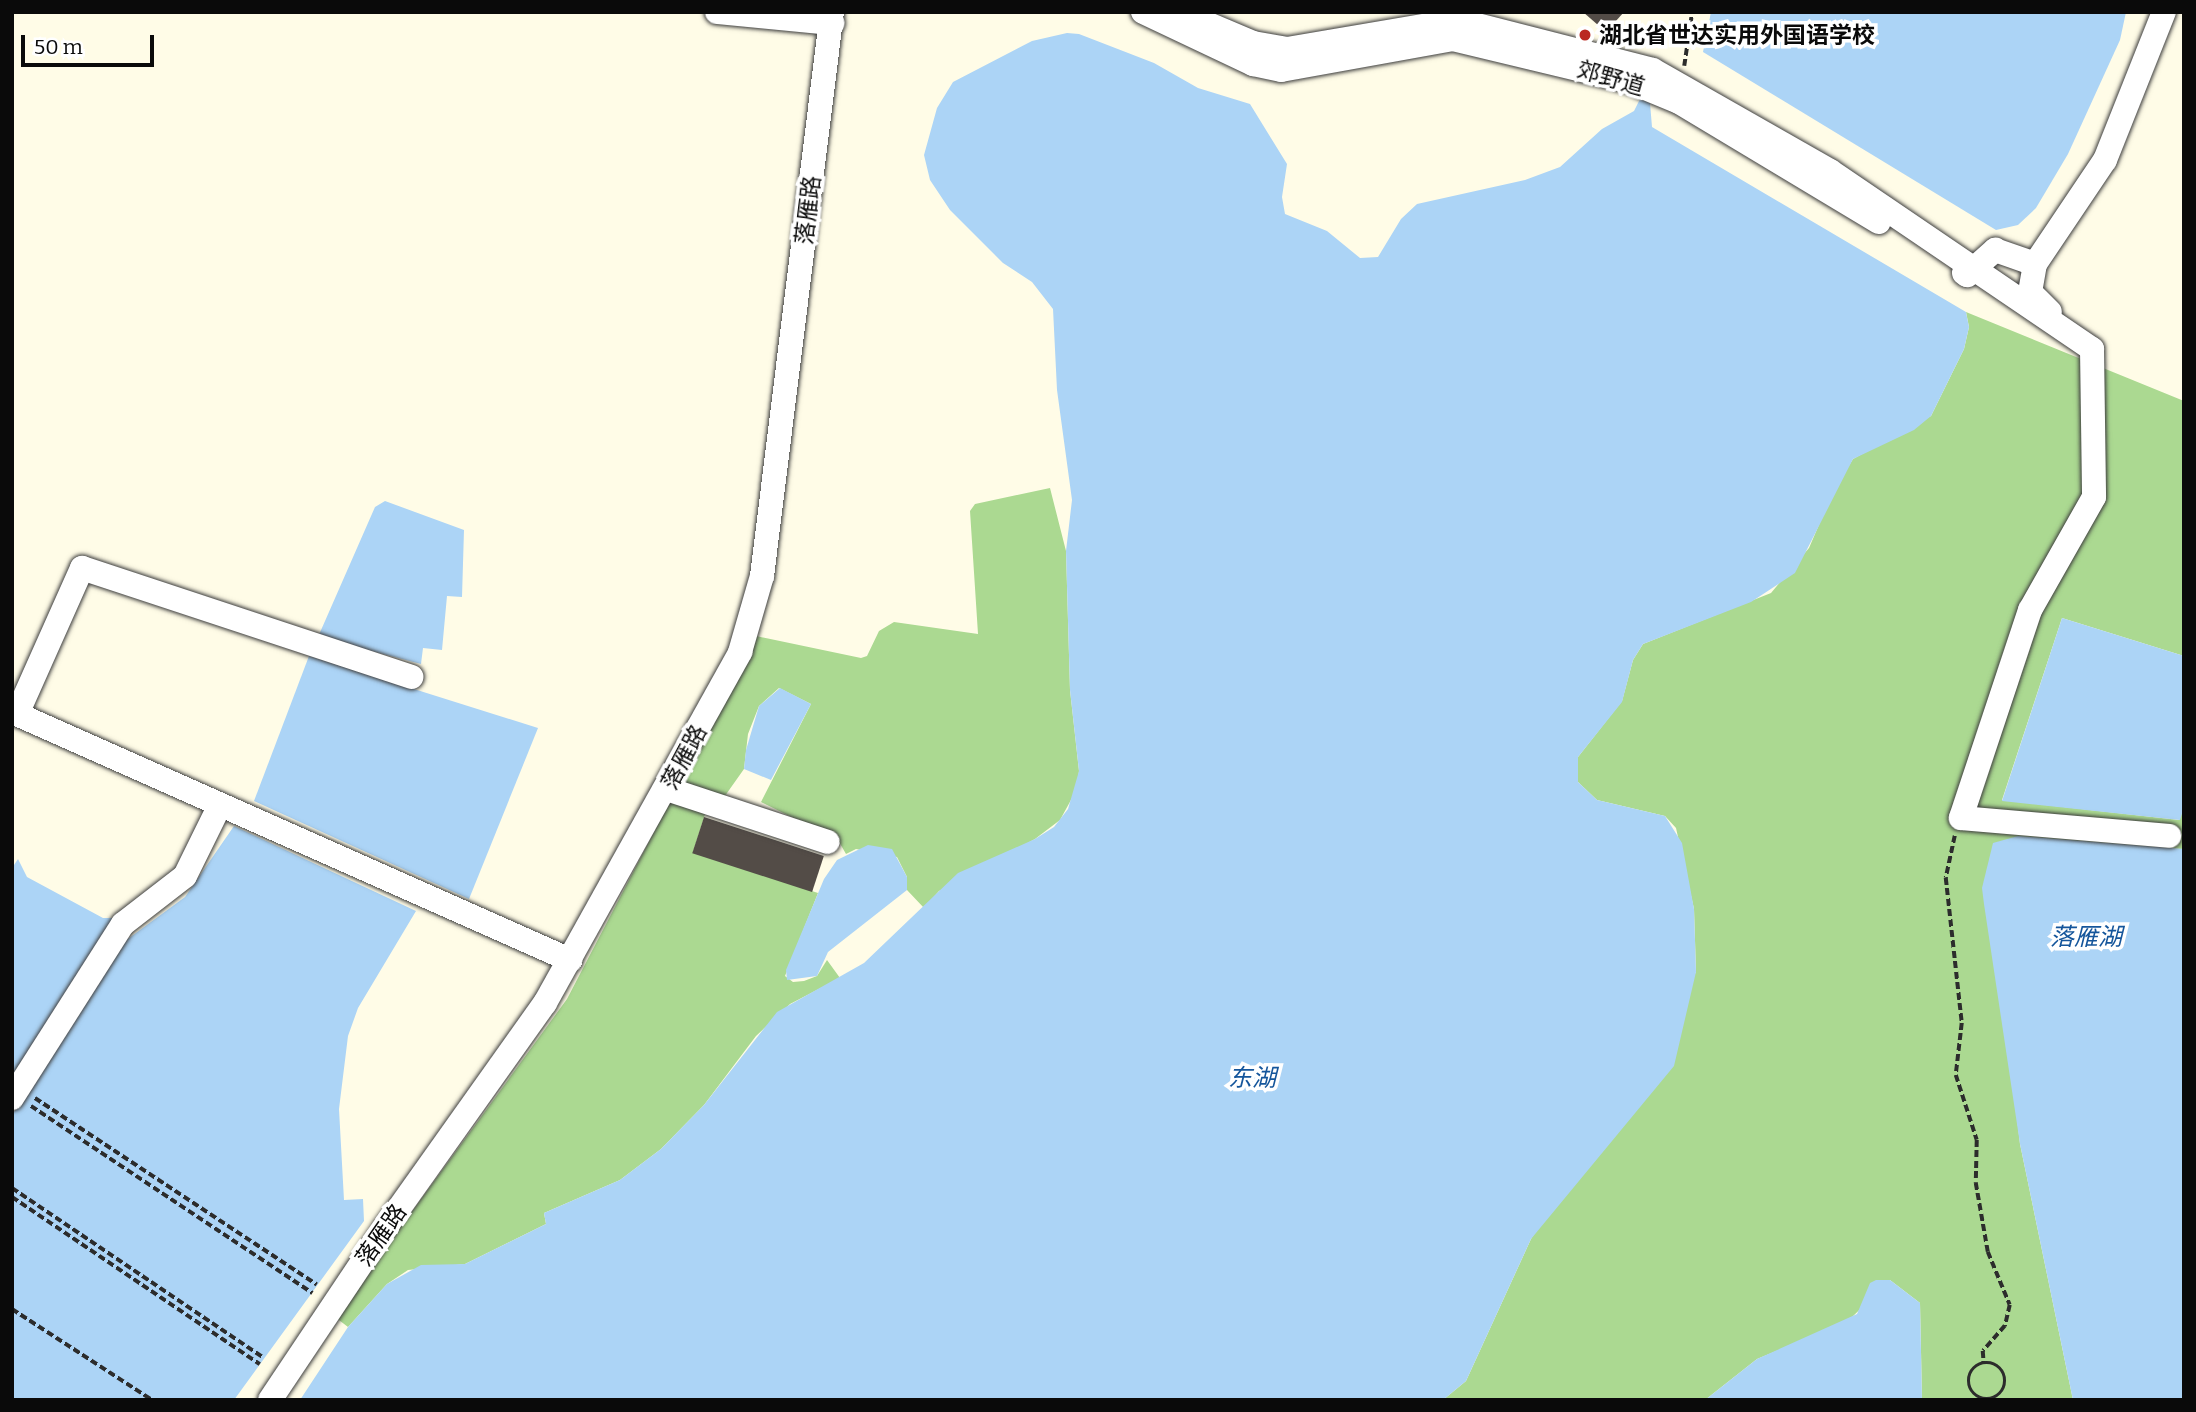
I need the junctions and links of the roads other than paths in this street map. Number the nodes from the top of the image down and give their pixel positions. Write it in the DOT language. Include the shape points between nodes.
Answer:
graph roads {
  1 [pos="718,12"];
  2 [pos="1143,12"];
  3 [pos="1181,12"];
  4 [pos="2164,12"];
  5 [pos="834,16"];
  6 [pos="2035,264"];
  7 [pos="1975,269"];
  8 [pos="2092,349"];
  9 [pos="411,677"];
  10 [pos="15,713"];
  11 [pos="667,789"];
  12 [pos="220,805"];
  13 [pos="2169,836"];
  14 [pos="828,842"];
  15 [pos="570,960"];
  16 [pos="23,1097"];
  17 [pos="270,1400"];
  1 -- 5 [label="street"];
  2 -- 7 [label="street, 郊野道" via="1253,64 1280,70 1453,39 1628,81 1679,102 1968,275"];
  3 -- 7 [label="street" via="1253,43 1287,49 1458,20 1623,60 1680,82 1830,171"];
  4 -- 6 [label="street" via="2105,160"];
  5 -- 11 [label="street, 落雁路" via="762,576 740,653"];
  6 -- 7 [label="street" via="1994,250"];
  6 -- 8 [label="street" via="2029,287 2035,301 2096,341"];
  7 -- 8 [label="street"];
  8 -- 13 [label="street" via="2094,496 2030,610 1961,818"];
  9 -- 10 [label="street" via="82,568"];
  10 -- 12 [label="street"];
  11 -- 14 [label="street"];
  11 -- 15 [label="street, 落雁路"];
  12 -- 15 [label="street"];
  12 -- 16 [label="street" via="185,876 123,924"];
  15 -- 17 [label="street, 落雁路" via="545,1003 385,1227"];
}
